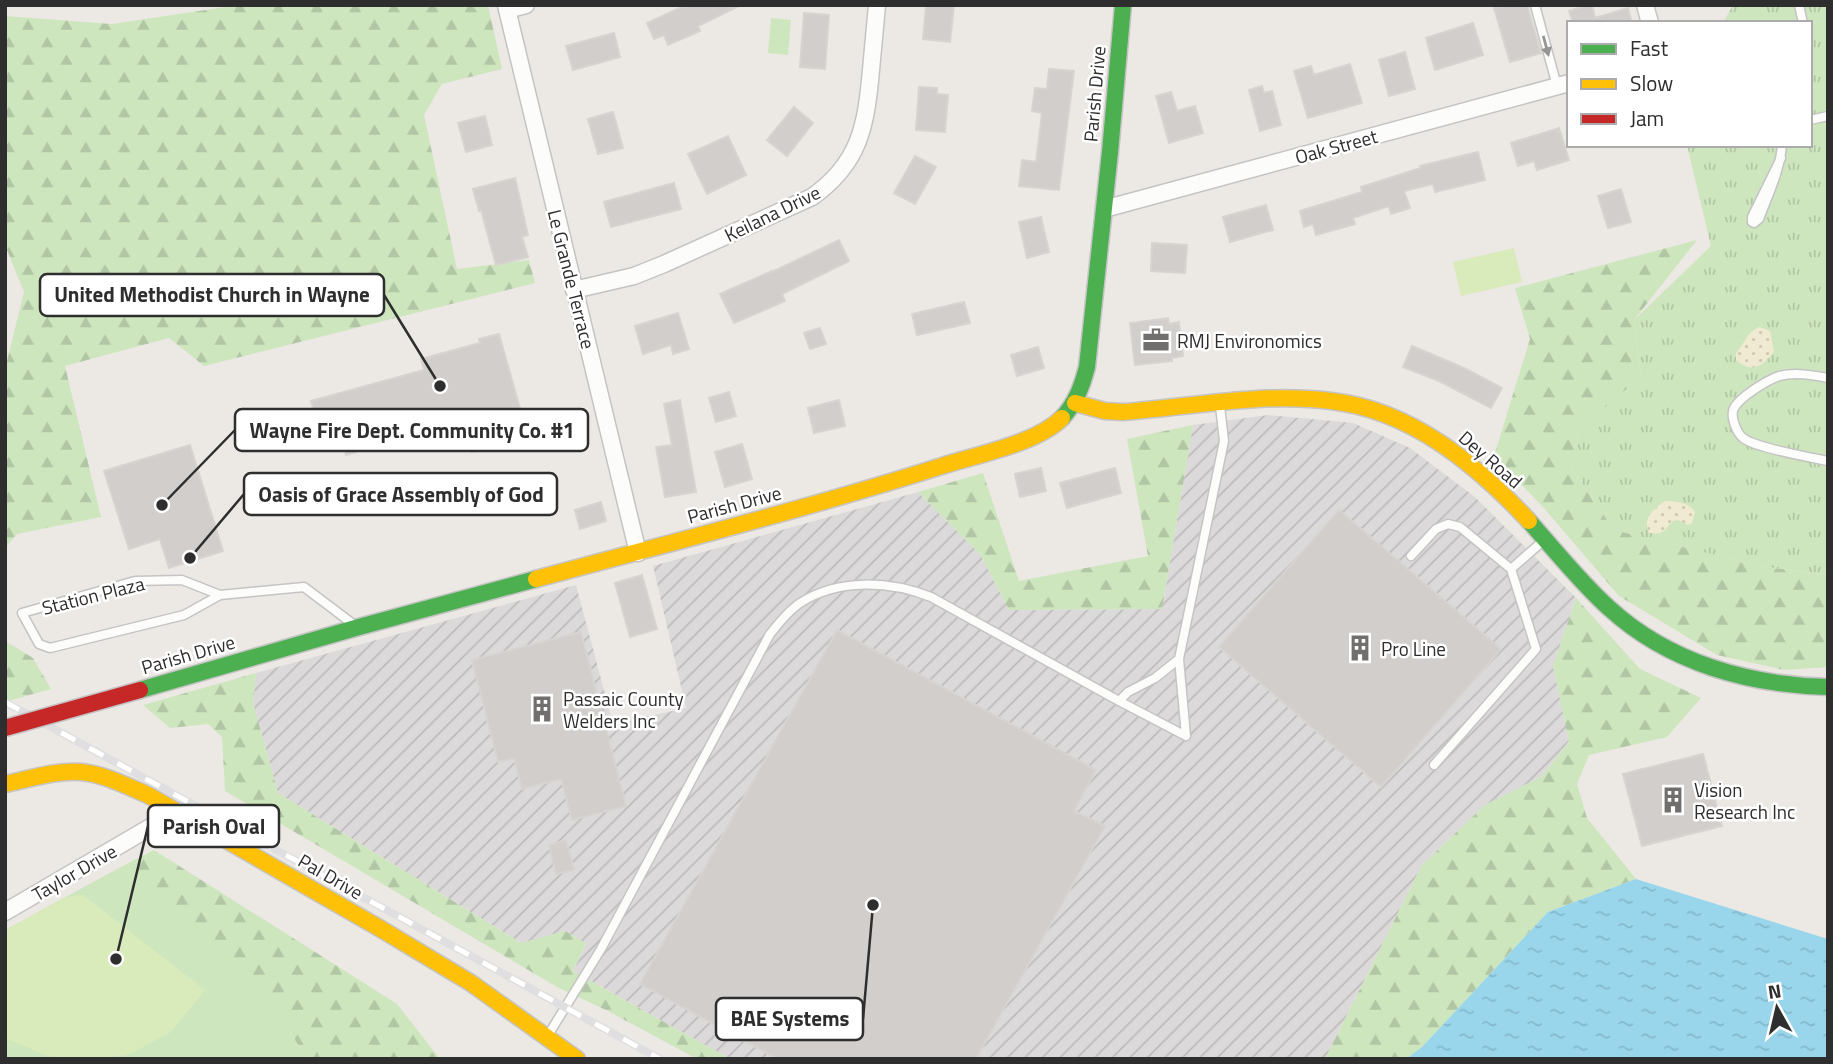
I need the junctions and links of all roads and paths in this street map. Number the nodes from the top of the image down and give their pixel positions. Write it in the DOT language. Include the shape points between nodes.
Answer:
graph roads {
  1 [pos="526,5"];
  2 [pos="877,5"];
  3 [pos="1123,5"];
  4 [pos="1535,5"];
  5 [pos="506,8"];
  6 [pos="1563,85"];
  7 [pos="1782,147"];
  8 [pos="1781,158"];
  9 [pos="1104,209"];
  10 [pos="574,290"];
  11 [pos="1828,378"];
  12 [pos="1075,403"];
  13 [pos="1219,403"];
  14 [pos="1828,461"];
  15 [pos="1545,539"];
  16 [pos="638,553"];
  17 [pos="1411,556"];
  18 [pos="1511,569"];
  19 [pos="220,595"];
  20 [pos="359,627"];
  21 [pos="1179,659"];
  22 [pos="1828,687"];
  23 [pos="1119,701"];
  24 [pos="5,729"];
  25 [pos="1434,765"];
  26 [pos="5,784"];
  27 [pos="178,811"];
  28 [pos="5,912"];
  29 [pos="547,1037"];
  30 [pos="577,1059"];
  1 -- 5 [label="street"];
  2 -- 10 [label="street, Keilana Drive" via="863,130 842,170 828,185 812,197 664,264"];
  3 -- 9 [label="street, Parish Drive"];
  4 -- 6 [label="lane, one-way"];
  5 -- 10 [label="street, Le Grande Terrace"];
  6 -- 9 [label="street, Oak Street"];
  7 -- 8 [label="lane"];
  8 -- 8 [label="lane" via="1759,219 1754,223 1752,217"];
  9 -- 12 [label="street, Parish Drive" via="1087,367"];
  10 -- 16 [label="street, Le Grande Terrace"];
  11 -- 14 [label="lane" via="1804,374 1777,377 1740,401 1732,414 1743,438"];
  12 -- 13 [label="street, Dey Road" via="1123,412"];
  12 -- 16 [label="street, Parish Drive" via="1053,427 1022,441 870,489"];
  13 -- 15 [label="street, Dey Road" via="1329,400 1393,417 1455,452"];
  13 -- 21 [label="lane" via="1224,441"];
  15 -- 18 [label="lane"];
  15 -- 22 [label="street, Dey Road" via="1614,612 1679,654 1713,669 1772,684"];
  16 -- 20 [label="street, Parish Drive"];
  17 -- 18 [label="lane" via="1436,529 1448,524 1460,527"];
  18 -- 25 [label="lane" via="1535,649"];
  19 -- 19 [label="lane, Station Plaza" via="184,615 50,648 39,645 22,613 135,581 181,580"];
  19 -- 20 [label="lane, Station Plaza" via="304,587"];
  20 -- 24 [label="street, Parish Drive, bridge"];
  21 -- 23 [label="lane"];
  21 -- 23 [label="lane" via="1186,736"];
  23 -- 29 [label="lane" via="917,591 886,585 850,586 798,604 770,634 601,949"];
  26 -- 27 [label="street, Pal Drive" via="82,772 109,779"];
  27 -- 28 [label="street, Taylor Drive"];
  27 -- 29 [label="street, Pal Drive" via="460,976"];
  29 -- 30 [label="street, Pal Drive"];
}
